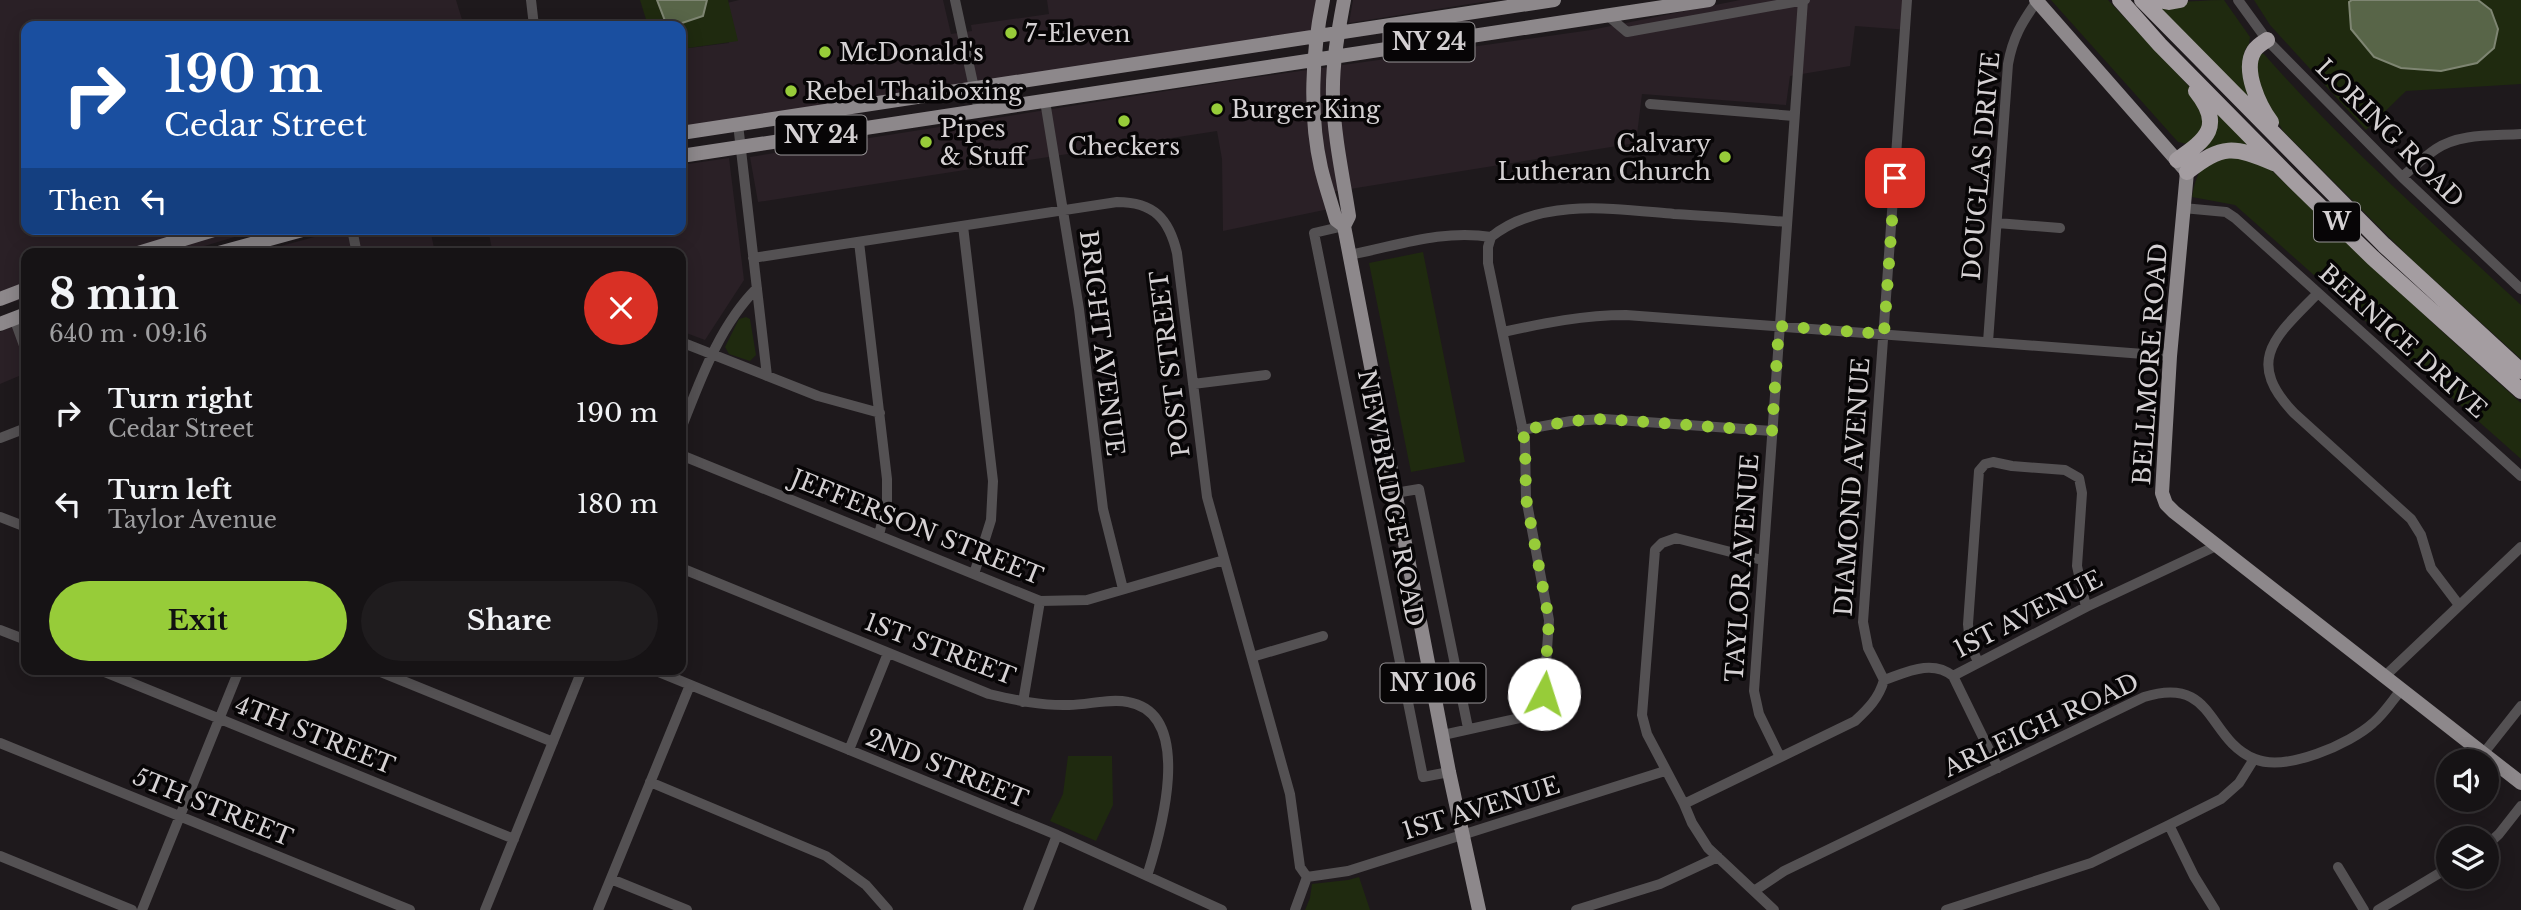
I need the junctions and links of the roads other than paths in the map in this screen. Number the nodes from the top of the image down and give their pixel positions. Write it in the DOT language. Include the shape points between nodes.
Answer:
graph roads {
  1 [pos="531,0"];
  2 [pos="955,0"];
  3 [pos="1323,0"];
  4 [pos="1344,0"];
  5 [pos="1554,0"];
  6 [pos="1804,0"];
  7 [pos="1907,0"];
  8 [pos="2037,0"];
  9 [pos="2120,0"];
  10 [pos="2142,0"];
  11 [pos="2158,0"];
  12 [pos="2180,0"];
  13 [pos="2238,0"];
  14 [pos="1705,1"];
  15 [pos="1607,15"];
  16 [pos="533,21"];
  17 [pos="1339,32"];
  18 [pos="1317,35"];
  19 [pos="2267,40"];
  20 [pos="2160,45"];
  21 [pos="1335,55"];
  22 [pos="1316,58"];
  23 [pos="974,89"];
  24 [pos="1045,101"];
  25 [pos="1650,104"];
  26 [pos="979,111"];
  27 [pos="1794,116"];
  28 [pos="738,124"];
  29 [pos="686,132"];
  30 [pos="2521,134"];
  31 [pos="741,148"];
  32 [pos="686,155"];
  33 [pos="2295,155"];
  34 [pos="2279,164"];
  35 [pos="2182,166"];
  36 [pos="2402,177"];
  37 [pos="2183,208"];
  38 [pos="1063,211"];
  39 [pos="1787,222"];
  40 [pos="1997,223"];
  41 [pos="963,226"];
  42 [pos="1344,226"];
  43 [pos="2060,228"];
  44 [pos="197,235"];
  45 [pos="284,235"];
  46 [pos="1491,237"];
  47 [pos="859,242"];
  48 [pos="155,248"];
  49 [pos="237,248"];
  50 [pos="1349,255"];
  51 [pos="753,258"];
  52 [pos="757,288"];
  53 [pos="2521,289"];
  54 [pos="21,291"];
  55 [pos="2318,293"];
  56 [pos="0,299"];
  57 [pos="20,316"];
  58 [pos="0,324"];
  59 [pos="1779,326"];
  60 [pos="1503,332"];
  61 [pos="1884,334"];
  62 [pos="1988,342"];
  63 [pos="686,344"];
  64 [pos="713,355"];
  65 [pos="2170,356"];
  66 [pos="2521,372"];
  67 [pos="1266,375"];
  68 [pos="767,376"];
  69 [pos="1193,384"];
  70 [pos="2521,391"];
  71 [pos="880,414"];
  72 [pos="686,417"];
  73 [pos="21,430"];
  74 [pos="1522,430"];
  75 [pos="1772,431"];
  76 [pos="0,438"];
  77 [pos="686,457"];
  78 [pos="2521,476"];
  79 [pos="1395,493"];
  80 [pos="0,517"];
  81 [pos="21,525"];
  82 [pos="878,535"];
  83 [pos="2216,546"];
  84 [pos="2521,547"];
  85 [pos="1224,560"];
  86 [pos="1762,560"];
  87 [pos="686,570"];
  88 [pos="974,574"];
  89 [pos="1124,589"];
  90 [pos="1040,601"];
  91 [pos="2459,605"];
  92 [pos="2086,607"];
  93 [pos="0,630"];
  94 [pos="1323,636"];
  95 [pos="21,638"];
  96 [pos="888,653"];
  97 [pos="1252,657"];
  98 [pos="1978,662"];
  99 [pos="112,675"];
  100 [pos="237,675"];
  101 [pos="388,675"];
  102 [pos="580,675"];
  103 [pos="666,675"];
  104 [pos="1953,676"];
  105 [pos="2384,677"];
  106 [pos="1884,680"];
  107 [pos="690,685"];
  108 [pos="2401,690"];
  109 [pos="1023,702"];
  110 [pos="2521,706"];
  111 [pos="219,719"];
  112 [pos="1468,729"];
  113 [pos="1443,735"];
  114 [pos="553,742"];
  115 [pos="0,743"];
  116 [pos="2477,749"];
  117 [pos="2487,749"];
  118 [pos="849,750"];
  119 [pos="1780,757"];
  120 [pos="2254,759"];
  121 [pos="2499,766"];
  122 [pos="1997,768"];
  123 [pos="1665,771"];
  124 [pos="1449,772"];
  125 [pos="650,782"];
  126 [pos="2521,783"];
  127 [pos="1684,804"];
  128 [pos="2521,806"];
  129 [pos="180,816"];
  130 [pos="2169,825"];
  131 [pos="2499,834"];
  132 [pos="1058,835"];
  133 [pos="1463,835"];
  134 [pos="514,839"];
  135 [pos="0,856"];
  136 [pos="1717,857"];
  137 [pos="2338,867"];
  138 [pos="2436,875"];
  139 [pos="1147,876"];
  140 [pos="1307,877"];
  141 [pos="611,879"];
  142 [pos="1754,891"];
  143 [pos="132,910"];
  144 [pos="142,910"];
  145 [pos="410,910"];
  146 [pos="485,910"];
  147 [pos="598,910"];
  148 [pos="688,910"];
  149 [pos="888,910"];
  150 [pos="1028,910"];
  151 [pos="1222,910"];
  152 [pos="1295,910"];
  153 [pos="1479,910"];
  154 [pos="1576,910"];
  155 [pos="1774,910"];
  156 [pos="1946,910"];
  157 [pos="2215,910"];
  158 [pos="2364,910"];
  159 [pos="2378,910"];
  1 -- 16 [label="street"];
  2 -- 23 [label="street"];
  3 -- 18 [label="main road, NY 106"];
  4 -- 17 [label="main road, NY 106"];
  5 -- 17 [label="main road, NY 24"];
  6 -- 15 [label="street" via="1628,32"];
  6 -- 27 [label="street, TAYLOR AVENUE"];
  7 -- 61 [label="street, DIAMOND AVENUE"];
  8 -- 35 [label="main road"];
  8 -- 40 [label="street, DOUGLAS DRIVE" via="2011,45"];
  9 -- 20 [label="highway, W"];
  10 -- 33 [label="highway, W"];
  11 -- 12 [label="highway"];
  13 -- 19 [label="street, LORING ROAD"];
  14 -- 15 [label="main road, NY 24"];
  15 -- 21 [label="main road, NY 24"];
  17 -- 18 [label="main road, NY 24"];
  17 -- 21 [label="main road, NEWBRIDGE ROAD / NY 106"];
  18 -- 22 [label="main road, NY 106"];
  18 -- 23 [label="main road, NY 24"];
  19 -- 33 [label="highway" via="2256,48 2249,65 2264,113"];
  19 -- 36 [label="street, LORING ROAD"];
  20 -- 34 [label="highway, W"];
  20 -- 35 [label="highway" via="2209,112 2209,132"];
  21 -- 22 [label="main road, NY 24"];
  21 -- 42 [label="main road, NEWBRIDGE ROAD / NY 106" via="1333,100 1349,216"];
  22 -- 24 [label="main road, NY 24"];
  22 -- 42 [label="main road, NEWBRIDGE ROAD / NY 106" via="1318,147 1336,220"];
  23 -- 26 [label="street"];
  23 -- 28 [label="main road, NY 24"];
  24 -- 26 [label="main road, NY 24"];
  24 -- 38 [label="street, BRIGHT AVENUE"];
  25 -- 27 [label="street"];
  26 -- 31 [label="main road, NY 24"];
  27 -- 39 [label="street, TAYLOR AVENUE"];
  28 -- 29 [label="main road, NY 24"];
  28 -- 31 [label="street"];
  30 -- 36 [label="street" via="2448,142"];
  31 -- 32 [label="main road, NY 24"];
  31 -- 51 [label="street"];
  33 -- 66 [label="highway, W"];
  34 -- 35 [label="highway" via="2227,150"];
  34 -- 70 [label="highway, W" via="2373,258"];
  35 -- 37 [label="main road, BELLMORE ROAD"];
  36 -- 53 [label="street, LORING ROAD"];
  37 -- 55 [label="street, BERNICE DRIVE" via="2226,212"];
  37 -- 65 [label="main road, BELLMORE ROAD"];
  38 -- 41 [label="street, POST STREET"];
  38 -- 69 [label="street, POST STREET" via="1131,202 1154,211 1169,226 1177,253"];
  38 -- 89 [label="street, BRIGHT AVENUE" via="1103,509"];
  39 -- 46 [label="street" via="1581,209 1544,214 1504,227"];
  39 -- 59 [label="street, TAYLOR AVENUE"];
  40 -- 43 [label="street"];
  40 -- 62 [label="street, DOUGLAS DRIVE"];
  41 -- 47 [label="street, POST STREET"];
  41 -- 88 [label="street" via="993,481 991,520"];
  42 -- 50 [label="main road, NEWBRIDGE ROAD / NY 106"];
  42 -- 124 [label="street, NEWBRIDGE ROAD" via="1314,233 1423,777"];
  44 -- 48 [label="main road"];
  45 -- 49 [label="main road"];
  46 -- 50 [label="street" via="1432,236"];
  46 -- 60 [label="street" via="1488,263"];
  47 -- 51 [label="street, POST STREET"];
  47 -- 71 [label="street"];
  50 -- 79 [label="main road, NEWBRIDGE ROAD / NY 106"];
  51 -- 52 [label="street"];
  52 -- 64 [label="street" via="735,314"];
  52 -- 68 [label="street"];
  54 -- 56 [label="main road"];
  55 -- 78 [label="street, BERNICE DRIVE"];
  55 -- 91 [label="street" via="2269,353 2271,385 2294,413 2411,519 2431,568"];
  57 -- 58 [label="main road"];
  59 -- 60 [label="street" via="1595,315"];
  59 -- 61 [label="street"];
  59 -- 75 [label="street, TAYLOR AVENUE"];
  60 -- 74 [label="street"];
  61 -- 62 [label="street"];
  61 -- 106 [label="street, DIAMOND AVENUE" via="1863,622 1868,648"];
  62 -- 65 [label="street"];
  63 -- 64 [label="street"];
  64 -- 68 [label="street"];
  64 -- 72 [label="street"];
  65 -- 83 [label="main road, BELLMORE ROAD" via="2162,493 2174,512"];
  67 -- 69 [label="street"];
  68 -- 71 [label="street"];
  69 -- 85 [label="street, POST STREET" via="1207,497"];
  71 -- 82 [label="street" via="887,501"];
  73 -- 76 [label="street"];
  74 -- 75 [label="street" via="1604,419"];
  74 -- 112 [label="street" via="1526,498 1549,620 1544,694 1529,716"];
  75 -- 86 [label="street, TAYLOR AVENUE"];
  77 -- 82 [label="street, JEFFERSON STREET"];
  79 -- 112 [label="street, NEWBRIDGE ROAD" via="1419,489"];
  79 -- 113 [label="main road, NEWBRIDGE ROAD / NY 106"];
  80 -- 81 [label="street"];
  82 -- 88 [label="street, JEFFERSON STREET"];
  83 -- 92 [label="street, 1ST AVENUE"];
  83 -- 105 [label="main road, BELLMORE ROAD"];
  84 -- 91 [label="street"];
  85 -- 89 [label="street, JEFFERSON STREET"];
  85 -- 97 [label="street, POST STREET"];
  86 -- 119 [label="street, TAYLOR AVENUE" via="1754,691 1759,714"];
  86 -- 123 [label="street" via="1676,538 1655,550 1642,715"];
  87 -- 96 [label="street, 1ST STREET"];
  88 -- 90 [label="street, JEFFERSON STREET"];
  89 -- 90 [label="street, JEFFERSON STREET" via="1087,600"];
  90 -- 109 [label="street"];
  91 -- 105 [label="street"];
  92 -- 98 [label="street, 1ST AVENUE"];
  92 -- 98 [label="street" via="2077,566 2079,478 2065,470 1985,464 1979,471 1968,624"];
  93 -- 95 [label="street"];
  94 -- 97 [label="street"];
  96 -- 109 [label="street, 1ST STREET" via="989,694"];
  96 -- 118 [label="street"];
  97 -- 140 [label="street, POST STREET" via="1290,794 1300,867"];
  98 -- 104 [label="street, 1ST AVENUE"];
  99 -- 111 [label="street, 4TH STREET"];
  100 -- 111 [label="street"];
  101 -- 114 [label="street"];
  102 -- 114 [label="street"];
  103 -- 107 [label="street, 2ND STREET"];
  104 -- 106 [label="street, 1ST AVENUE" via="1944,668 1929,667"];
  104 -- 122 [label="street"];
  105 -- 108 [label="main road, BELLMORE ROAD"];
  106 -- 119 [label="street" via="1869,708 1854,721"];
  107 -- 118 [label="street, 2ND STREET"];
  107 -- 125 [label="street"];
  108 -- 116 [label="main road, BELLMORE ROAD"];
  108 -- 120 [label="street" via="2366,729 2313,756 2284,763"];
  109 -- 139 [label="street, 1ST STREET" via="1066,706 1125,701 1144,708 1158,723 1166,748 1167,799"];
  110 -- 117 [label="street"];
  111 -- 129 [label="street"];
  111 -- 134 [label="street, 4TH STREET"];
  112 -- 113 [label="street"];
  113 -- 124 [label="main road, NEWBRIDGE ROAD / NY 106"];
  114 -- 134 [label="street"];
  115 -- 129 [label="street, 5TH STREET"];
  118 -- 132 [label="street, 2ND STREET"];
  119 -- 127 [label="street"];
  120 -- 122 [label="street, ARLEIGH ROAD" via="2229,740 2202,704 2183,694 2162,692"];
  120 -- 130 [label="street" via="2239,783 2221,799"];
  121 -- 126 [label="main road, BELLMORE ROAD"];
  122 -- 142 [label="street, ARLEIGH ROAD"];
  123 -- 127 [label="street"];
  123 -- 133 [label="street, 1ST AVENUE"];
  124 -- 133 [label="main road, NEWBRIDGE ROAD / NY 106"];
  125 -- 141 [label="street"];
  125 -- 149 [label="street" via="826,856 866,885"];
  127 -- 136 [label="street"];
  128 -- 131 [label="street"];
  129 -- 144 [label="street"];
  129 -- 145 [label="street, 5TH STREET"];
  130 -- 156 [label="street" via="2091,863"];
  130 -- 157 [label="street"];
  132 -- 139 [label="street, 2ND STREET"];
  132 -- 150 [label="street"];
  133 -- 140 [label="street, 1ST AVENUE" via="1348,871"];
  133 -- 153 [label="main road, NEWBRIDGE ROAD / NY 106"];
  134 -- 146 [label="street"];
  135 -- 143 [label="street"];
  136 -- 142 [label="street"];
  136 -- 154 [label="street" via="1667,881"];
  137 -- 158 [label="street"];
  138 -- 159 [label="street"];
  139 -- 151 [label="street, 2ND STREET"];
  140 -- 152 [label="street"];
  141 -- 147 [label="street"];
  141 -- 148 [label="street"];
  142 -- 155 [label="street"];
}
